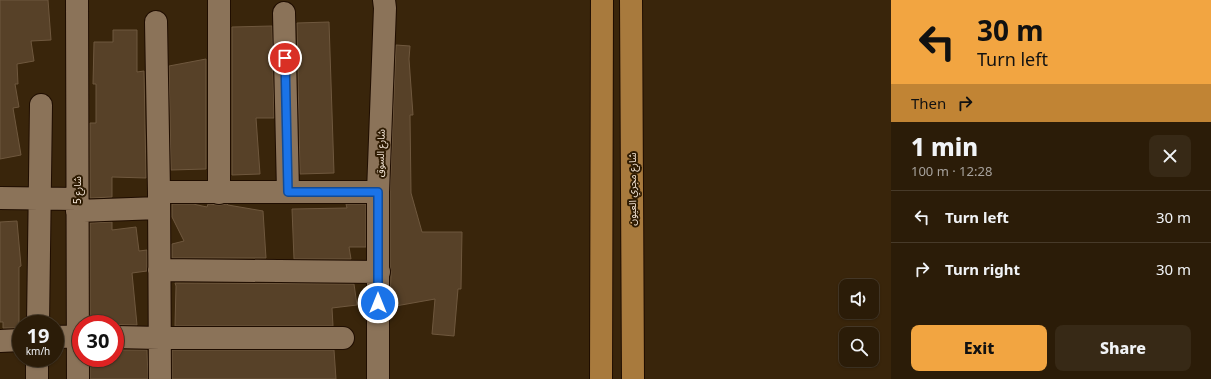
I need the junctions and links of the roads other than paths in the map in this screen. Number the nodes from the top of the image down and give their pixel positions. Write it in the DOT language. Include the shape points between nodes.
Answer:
graph roads {
  1 [pos="77,0"];
  2 [pos="219,0"];
  3 [pos="384,0"];
  4 [pos="602,0"];
  5 [pos="631,0"];
  6 [pos="284,13"];
  7 [pos="156,22"];
  8 [pos="41,105"];
  9 [pos="288,192"];
  10 [pos="378,192"];
  11 [pos="219,193"];
  12 [pos="0,198"];
  13 [pos="39,199"];
  14 [pos="159,200"];
  15 [pos="77,205"];
  16 [pos="159,270"];
  17 [pos="378,272"];
  18 [pos="38,315"];
  19 [pos="79,315"];
  20 [pos="124,337"];
  21 [pos="160,338"];
  22 [pos="343,338"];
  23 [pos="12,340"];
  24 [pos="0,341"];
  25 [pos="37,367"];
  26 [pos="78,367"];
  27 [pos="37,379"];
  28 [pos="78,379"];
  29 [pos="160,379"];
  30 [pos="378,379"];
  31 [pos="601,379"];
  32 [pos="633,379"];
  1 -- 15 [label="street, شارع 5"];
  2 -- 11 [label="street"];
  3 -- 10 [label="street, شارع السوق"];
  4 -- 31 [label="main road"];
  5 -- 32 [label="main road, شارع مجري العيون"];
  6 -- 9 [label="street"];
  7 -- 14 [label="street"];
  8 -- 13 [label="street"];
  9 -- 10 [label="street"];
  9 -- 11 [label="street"];
  10 -- 17 [label="street, شارع السوق"];
  11 -- 14 [label="street"];
  12 -- 13 [label="street"];
  13 -- 15 [label="street"];
  13 -- 18 [label="street"];
  14 -- 15 [label="street"];
  14 -- 16 [label="street"];
  15 -- 19 [label="street, شارع 5"];
  16 -- 17 [label="street"];
  16 -- 21 [label="street"];
  17 -- 30 [label="street, شارع السوق"];
  20 -- 21 [label="street"];
  21 -- 22 [label="street"];
  21 -- 29 [label="street"];
  23 -- 24 [label="street"];
  25 -- 27 [label="street"];
  26 -- 28 [label="street, شارع 5"];
}
